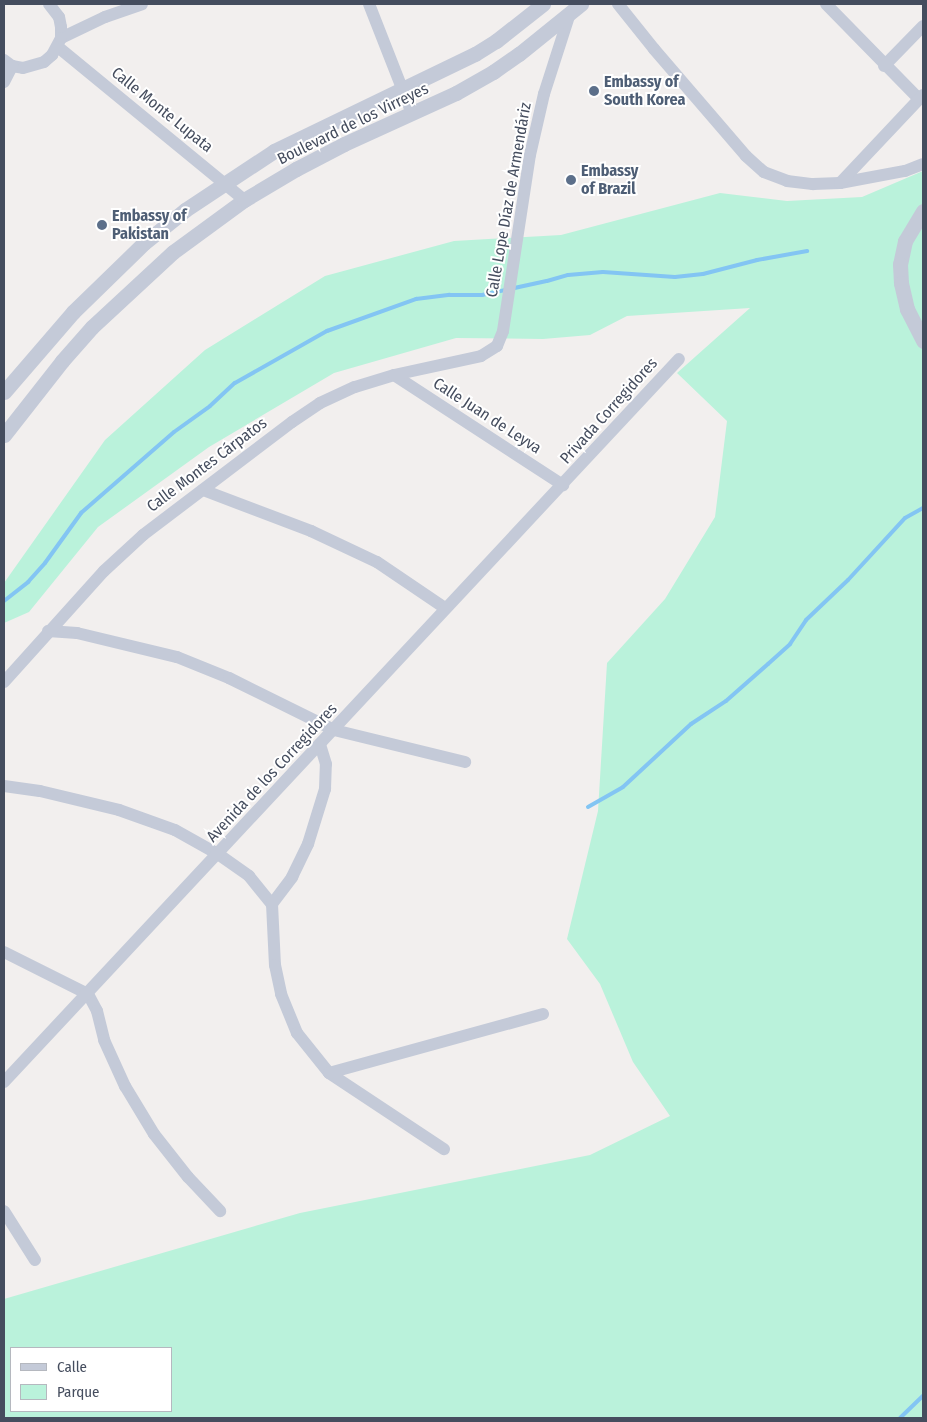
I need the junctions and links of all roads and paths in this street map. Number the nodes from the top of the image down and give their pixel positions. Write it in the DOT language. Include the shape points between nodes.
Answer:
graph roads {
  1 [pos="49,4"];
  2 [pos="142,4"];
  3 [pos="369,4"];
  4 [pos="543,4"];
  5 [pos="618,4"];
  6 [pos="826,4"];
  7 [pos="575,8"];
  8 [pos="923,26"];
  9 [pos="59,43"];
  10 [pos="8,63"];
  11 [pos="884,66"];
  12 [pos="4,82"];
  13 [pos="401,91"];
  14 [pos="921,97"];
  15 [pos="412,114"];
  16 [pos="923,164"];
  17 [pos="225,182"];
  18 [pos="840,183"];
  19 [pos="244,200"];
  20 [pos="923,211"];
  21 [pos="923,341"];
  22 [pos="481,356"];
  23 [pos="678,359"];
  24 [pos="394,375"];
  25 [pos="4,392"];
  26 [pos="4,435"];
  27 [pos="563,485"];
  28 [pos="203,490"];
  29 [pos="445,608"];
  30 [pos="48,631"];
  31 [pos="4,682"];
  32 [pos="334,730"];
  33 [pos="320,744"];
  34 [pos="465,762"];
  35 [pos="4,786"];
  36 [pos="218,854"];
  37 [pos="272,904"];
  38 [pos="4,952"];
  39 [pos="88,994"];
  40 [pos="543,1014"];
  41 [pos="329,1073"];
  42 [pos="4,1082"];
  43 [pos="444,1148"];
  44 [pos="4,1211"];
  45 [pos="220,1211"];
  46 [pos="34,1260"];
  1 -- 9 [label="street" via="59,17"];
  2 -- 9 [label="street" via="105,16"];
  3 -- 13 [label="street"];
  4 -- 13 [label="street, Boulevard de los Virreyes" via="475,54"];
  5 -- 18 [label="street" via="746,156 764,172 787,181"];
  6 -- 11 [label="street"];
  7 -- 15 [label="street, Boulevard de los Virreyes" via="493,72"];
  7 -- 22 [label="street, Calle Lope Díaz de Armendáriz" via="544,94 530,155 503,330 497,346"];
  8 -- 11 [label="street"];
  9 -- 10 [label="street" via="44,62 34,66"];
  9 -- 17 [label="street, Calle Monte Lupata"];
  10 -- 12 [label="street"];
  11 -- 14 [label="street"];
  13 -- 15 [label="street"];
  13 -- 17 [label="street, Boulevard de los Virreyes" via="326,124"];
  14 -- 18 [label="street"];
  15 -- 19 [label="street, Boulevard de los Virreyes" via="344,144"];
  16 -- 18 [label="street" via="904,171"];
  17 -- 19 [label="street, Calle Monte Lupata"];
  17 -- 25 [label="street, Boulevard de los Virreyes" via="144,243 110,274 41,346"];
  19 -- 26 [label="street, Boulevard de los Virreyes" via="173,252 124,296 62,361"];
  20 -- 21 [label="street" via="905,241 900,264 907,309"];
  22 -- 24 [label="street, Calle Montes Cárpatos"];
  23 -- 27 [label="street, Privada Corregidores"];
  24 -- 27 [label="street, Calle Juan de Leyva"];
  24 -- 28 [label="street, Calle Montes Cárpatos" via="355,387 320,403"];
  27 -- 29 [label="street, Avenida de los Corregidores"];
  28 -- 29 [label="street" via="311,530 377,562"];
  28 -- 30 [label="street, Calle Montes Cárpatos" via="143,535"];
  29 -- 32 [label="street, Avenida de los Corregidores"];
  30 -- 31 [label="street, Calle Montes Cárpatos"];
  30 -- 32 [label="street" via="77,633 177,657 229,678"];
  32 -- 33 [label="street, Avenida de los Corregidores"];
  32 -- 34 [label="street"];
  33 -- 36 [label="street, Avenida de los Corregidores"];
  33 -- 37 [label="street" via="326,764 325,789 308,844 292,877"];
  35 -- 36 [label="street" via="119,810 175,830"];
  36 -- 37 [label="street" via="250,876"];
  36 -- 39 [label="street, Avenida de los Corregidores"];
  37 -- 41 [label="street" via="275,965 281,994 297,1033"];
  38 -- 39 [label="street"];
  39 -- 42 [label="street, Avenida de los Corregidores"];
  39 -- 45 [label="street" via="125,1086 154,1134"];
  40 -- 41 [label="street"];
  41 -- 43 [label="street"];
  44 -- 46 [label="street"];
}
